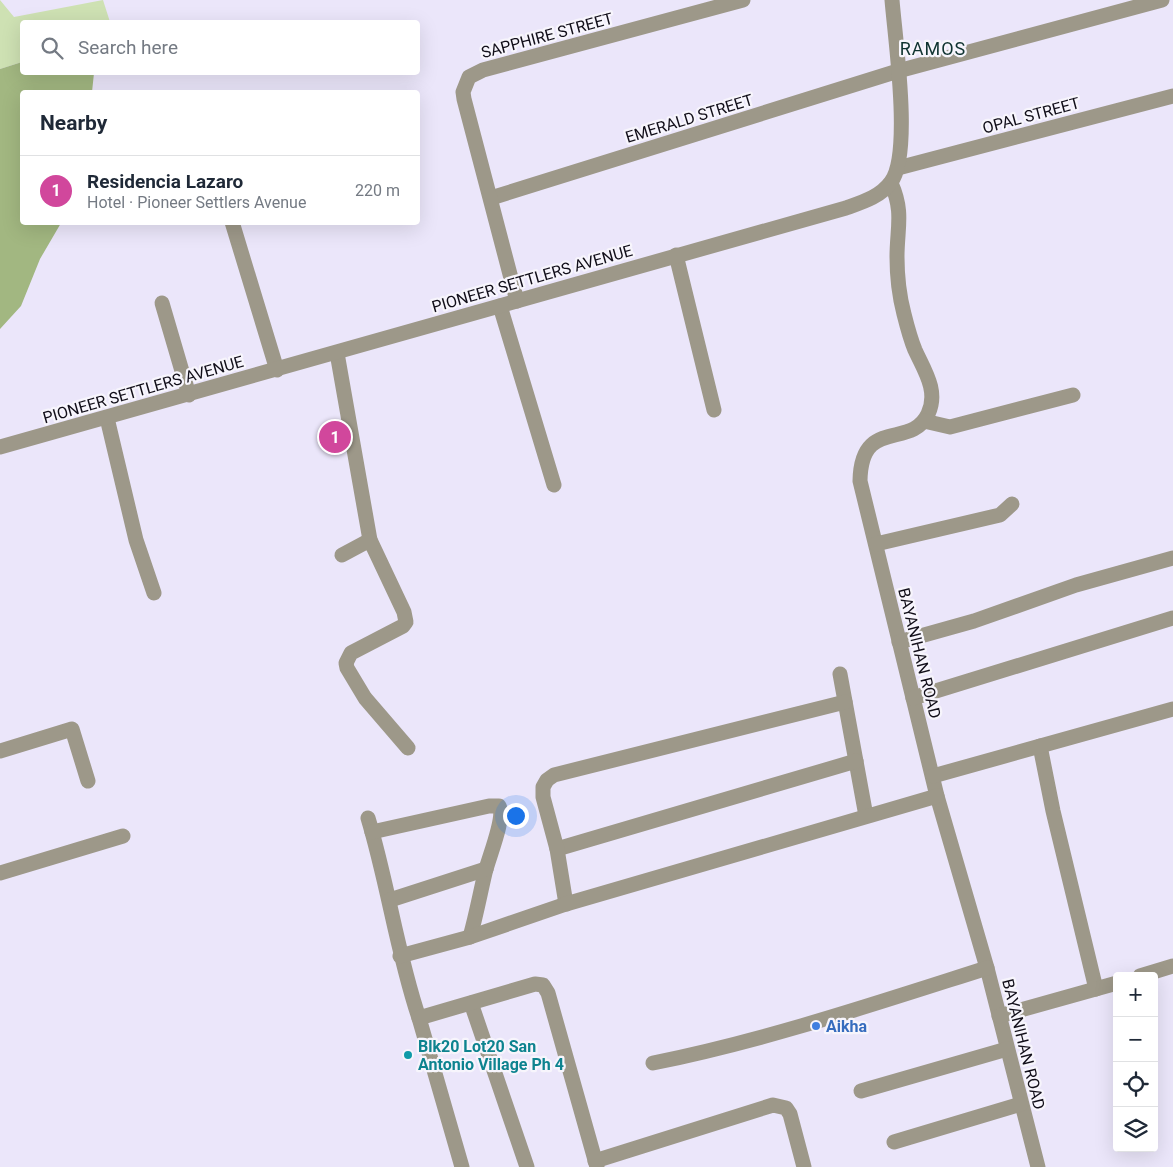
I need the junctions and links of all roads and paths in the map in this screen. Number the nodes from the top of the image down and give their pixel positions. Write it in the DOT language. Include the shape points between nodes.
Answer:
graph roads {
  1 [pos="743,0"];
  2 [pos="892,0"];
  3 [pos="1162,0"];
  4 [pos="898,71"];
  5 [pos="1173,96"];
  6 [pos="898,168"];
  7 [pos="891,183"];
  8 [pos="491,198"];
  9 [pos="233,225"];
  10 [pos="676,255"];
  11 [pos="517,300"];
  12 [pos="162,303"];
  13 [pos="500,306"];
  14 [pos="337,353"];
  15 [pos="277,370"];
  16 [pos="188,395"];
  17 [pos="1073,395"];
  18 [pos="714,410"];
  19 [pos="108,418"];
  20 [pos="924,422"];
  21 [pos="0,447"];
  22 [pos="554,484"];
  23 [pos="1012,504"];
  24 [pos="370,540"];
  25 [pos="876,544"];
  26 [pos="342,555"];
  27 [pos="1173,558"];
  28 [pos="154,593"];
  29 [pos="1173,618"];
  30 [pos="899,642"];
  31 [pos="840,674"];
  32 [pos="913,698"];
  33 [pos="844,702"];
  34 [pos="1173,709"];
  35 [pos="1040,746"];
  36 [pos="408,748"];
  37 [pos="0,751"];
  38 [pos="856,761"];
  39 [pos="933,776"];
  40 [pos="88,781"];
  41 [pos="937,796"];
  42 [pos="866,816"];
  43 [pos="123,836"];
  44 [pos="557,848"];
  45 [pos="486,869"];
  46 [pos="0,873"];
  47 [pos="390,900"];
  48 [pos="566,904"];
  49 [pos="470,937"];
  50 [pos="400,956"];
  51 [pos="1173,966"];
  52 [pos="987,968"];
  53 [pos="1153,972"];
  54 [pos="1113,983"];
  55 [pos="1096,989"];
  56 [pos="471,1003"];
  57 [pos="998,1016"];
  58 [pos="419,1018"];
  59 [pos="1007,1049"];
  60 [pos="653,1064"];
  61 [pos="861,1091"];
  62 [pos="1022,1104"];
  63 [pos="894,1142"];
  64 [pos="596,1164"];
  65 [pos="462,1167"];
  66 [pos="527,1167"];
  67 [pos="804,1167"];
  68 [pos="1038,1167"];
  1 -- 8 [label="street, SAPPHIRE STREET" via="483,70 469,77 463,92 464,99"];
  2 -- 4 [label="street, PIONEER SETTLERS AVENUE"];
  3 -- 4 [label="street, EMERALD STREET"];
  4 -- 6 [label="street, PIONEER SETTLERS AVENUE" via="901,140"];
  4 -- 8 [label="street, EMERALD STREET"];
  5 -- 6 [label="street, OPAL STREET"];
  6 -- 7 [label="street, PIONEER SETTLERS AVENUE"];
  7 -- 10 [label="street, PIONEER SETTLERS AVENUE" via="873,198 846,208"];
  7 -- 20 [label="street" via="900,209 897,258 903,312 932,393"];
  8 -- 11 [label="street, SAPPHIRE STREET"];
  9 -- 15 [label="street"];
  10 -- 11 [label="street, PIONEER SETTLERS AVENUE"];
  10 -- 18 [label="street"];
  11 -- 13 [label="street, PIONEER SETTLERS AVENUE"];
  12 -- 16 [label="street"];
  13 -- 14 [label="street, PIONEER SETTLERS AVENUE"];
  13 -- 22 [label="street"];
  14 -- 15 [label="street, PIONEER SETTLERS AVENUE"];
  14 -- 24 [label="street"];
  15 -- 16 [label="street, PIONEER SETTLERS AVENUE"];
  16 -- 19 [label="street, PIONEER SETTLERS AVENUE"];
  17 -- 20 [label="street" via="950,427"];
  19 -- 21 [label="street, PIONEER SETTLERS AVENUE"];
  19 -- 28 [label="street" via="136,540"];
  20 -- 25 [label="street, BAYANIHAN ROAD" via="872,444 863,459 860,481"];
  23 -- 25 [label="street" via="1000,515"];
  24 -- 26 [label="street"];
  24 -- 36 [label="street" via="406,622 351,653 346,663 365,698"];
  25 -- 30 [label="street, BAYANIHAN ROAD"];
  27 -- 30 [label="street" via="1076,585 974,621"];
  29 -- 32 [label="street"];
  30 -- 32 [label="street, BAYANIHAN ROAD"];
  31 -- 33 [label="street"];
  32 -- 39 [label="street, BAYANIHAN ROAD"];
  33 -- 38 [label="street"];
  33 -- 44 [label="street" via="554,775 542,787"];
  34 -- 35 [label="street"];
  35 -- 39 [label="street"];
  35 -- 55 [label="street"];
  37 -- 40 [label="street" via="72,729"];
  38 -- 42 [label="street"];
  38 -- 44 [label="street"];
  39 -- 41 [label="street, BAYANIHAN ROAD"];
  41 -- 42 [label="street"];
  41 -- 52 [label="street, BAYANIHAN ROAD"];
  42 -- 48 [label="street"];
  43 -- 46 [label="street"];
  44 -- 48 [label="street"];
  45 -- 47 [label="street"];
  45 -- 47 [label="street" via="500,816 499,806 370,825"];
  45 -- 49 [label="street"];
  47 -- 50 [label="street"];
  48 -- 49 [label="street"];
  49 -- 50 [label="street"];
  50 -- 58 [label="street"];
  51 -- 53 [label="street"];
  52 -- 57 [label="street, BAYANIHAN ROAD"];
  52 -- 60 [label="street" via="765,1037"];
  54 -- 55 [label="street"];
  55 -- 57 [label="street"];
  56 -- 58 [label="street"];
  56 -- 64 [label="street" via="524,986 543,985 548,993"];
  56 -- 66 [label="street"];
  57 -- 59 [label="street, BAYANIHAN ROAD"];
  58 -- 65 [label="street"];
  59 -- 61 [label="street"];
  59 -- 62 [label="street, BAYANIHAN ROAD"];
  62 -- 63 [label="street"];
  62 -- 68 [label="street, BAYANIHAN ROAD"];
  64 -- 67 [label="street" via="772,1105 786,1108 790,1114"];
}
